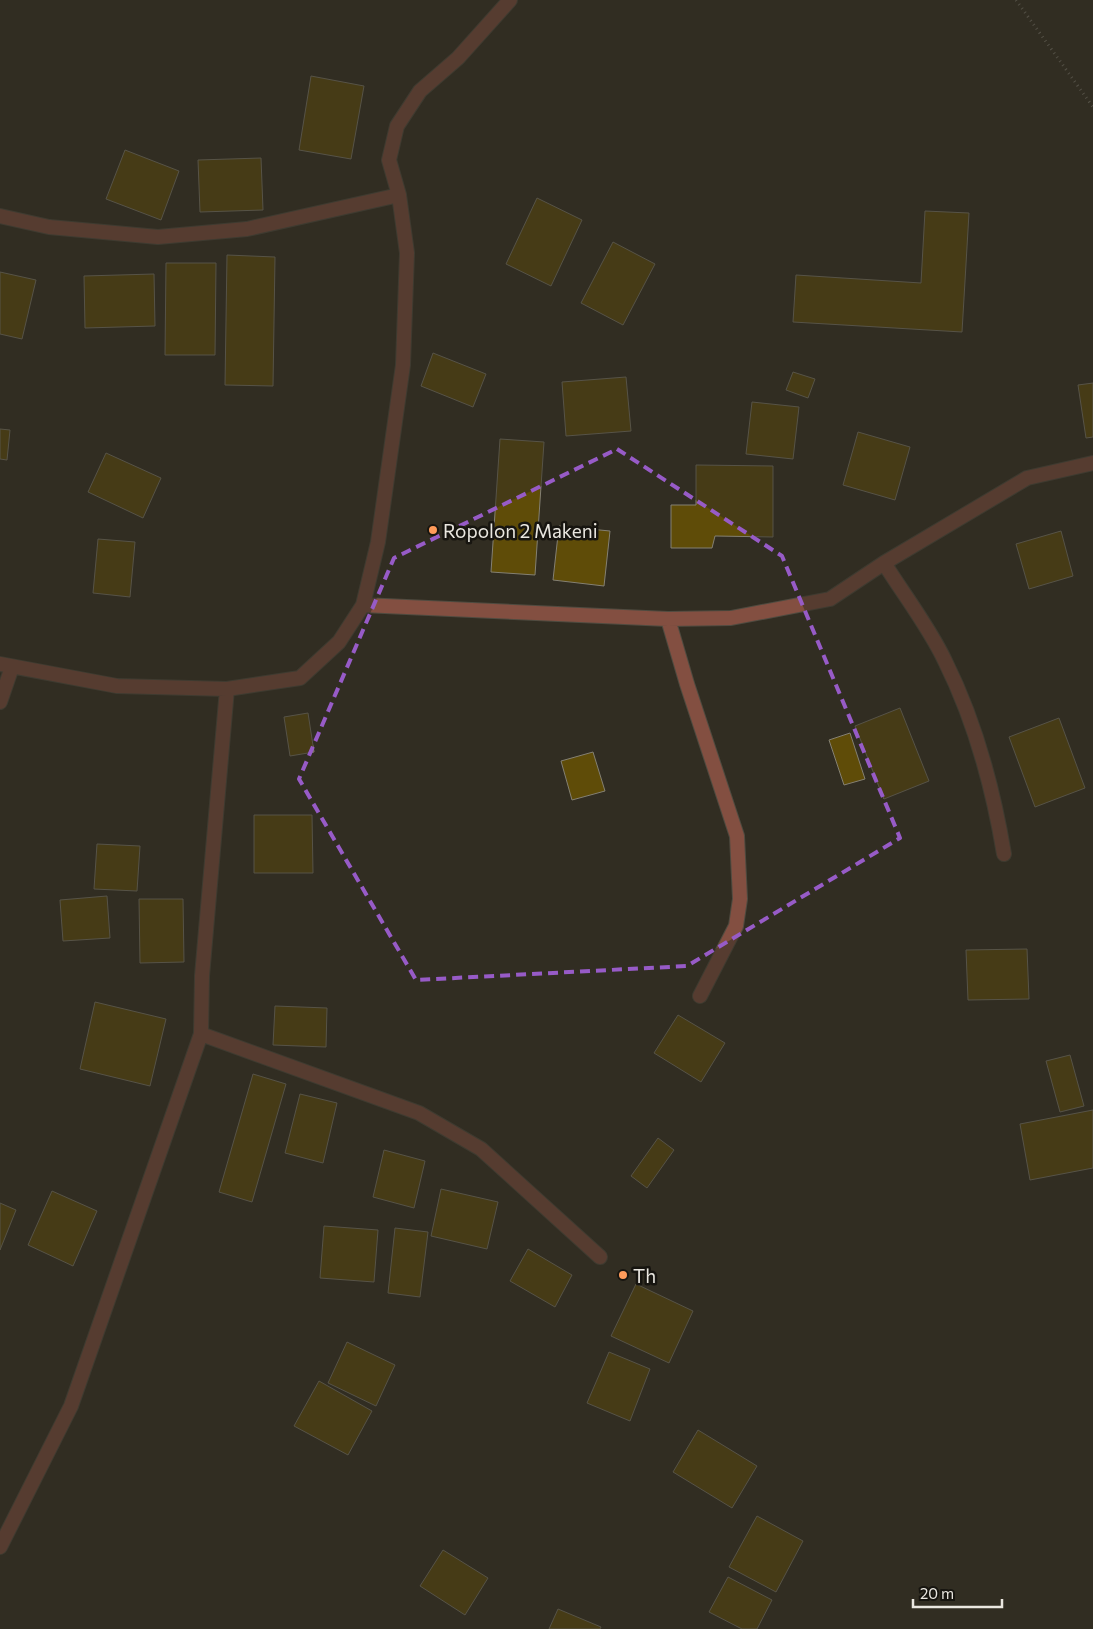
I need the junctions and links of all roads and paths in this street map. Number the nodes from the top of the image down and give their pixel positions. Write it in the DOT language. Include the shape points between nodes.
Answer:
graph roads {
  1 [pos="510,0"];
  2 [pos="1016,0"];
  3 [pos="1093,107"];
  4 [pos="400,196"];
  5 [pos="0,216"];
  6 [pos="1093,463"];
  7 [pos="884,563"];
  8 [pos="363,605"];
  9 [pos="668,619"];
  10 [pos="6,666"];
  11 [pos="227,689"];
  12 [pos="0,702"];
  13 [pos="1004,854"];
  14 [pos="700,996"];
  15 [pos="201,1034"];
  16 [pos="600,1257"];
  17 [pos="0,1547"];
  1 -- 4 [label="street" via="458,58 420,91 397,126 390,160"];
  2 -- 3 [label="path"];
  4 -- 5 [label="street" via="247,228 158,238 49,227"];
  4 -- 8 [label="street" via="407,253 403,365 378,542"];
  6 -- 7 [label="street" via="1027,478"];
  7 -- 9 [label="street" via="830,599 730,618"];
  7 -- 13 [label="street" via="945,660 972,725 994,797"];
  8 -- 9 [label="street"];
  8 -- 11 [label="street" via="339,642 300,678"];
  9 -- 14 [label="street" via="737,836 740,899 736,926"];
  10 -- 11 [label="street" via="117,686"];
  10 -- 12 [label="street"];
  11 -- 15 [label="street" via="202,976"];
  15 -- 16 [label="street" via="419,1113 481,1148"];
  15 -- 17 [label="street" via="71,1406"];
}
